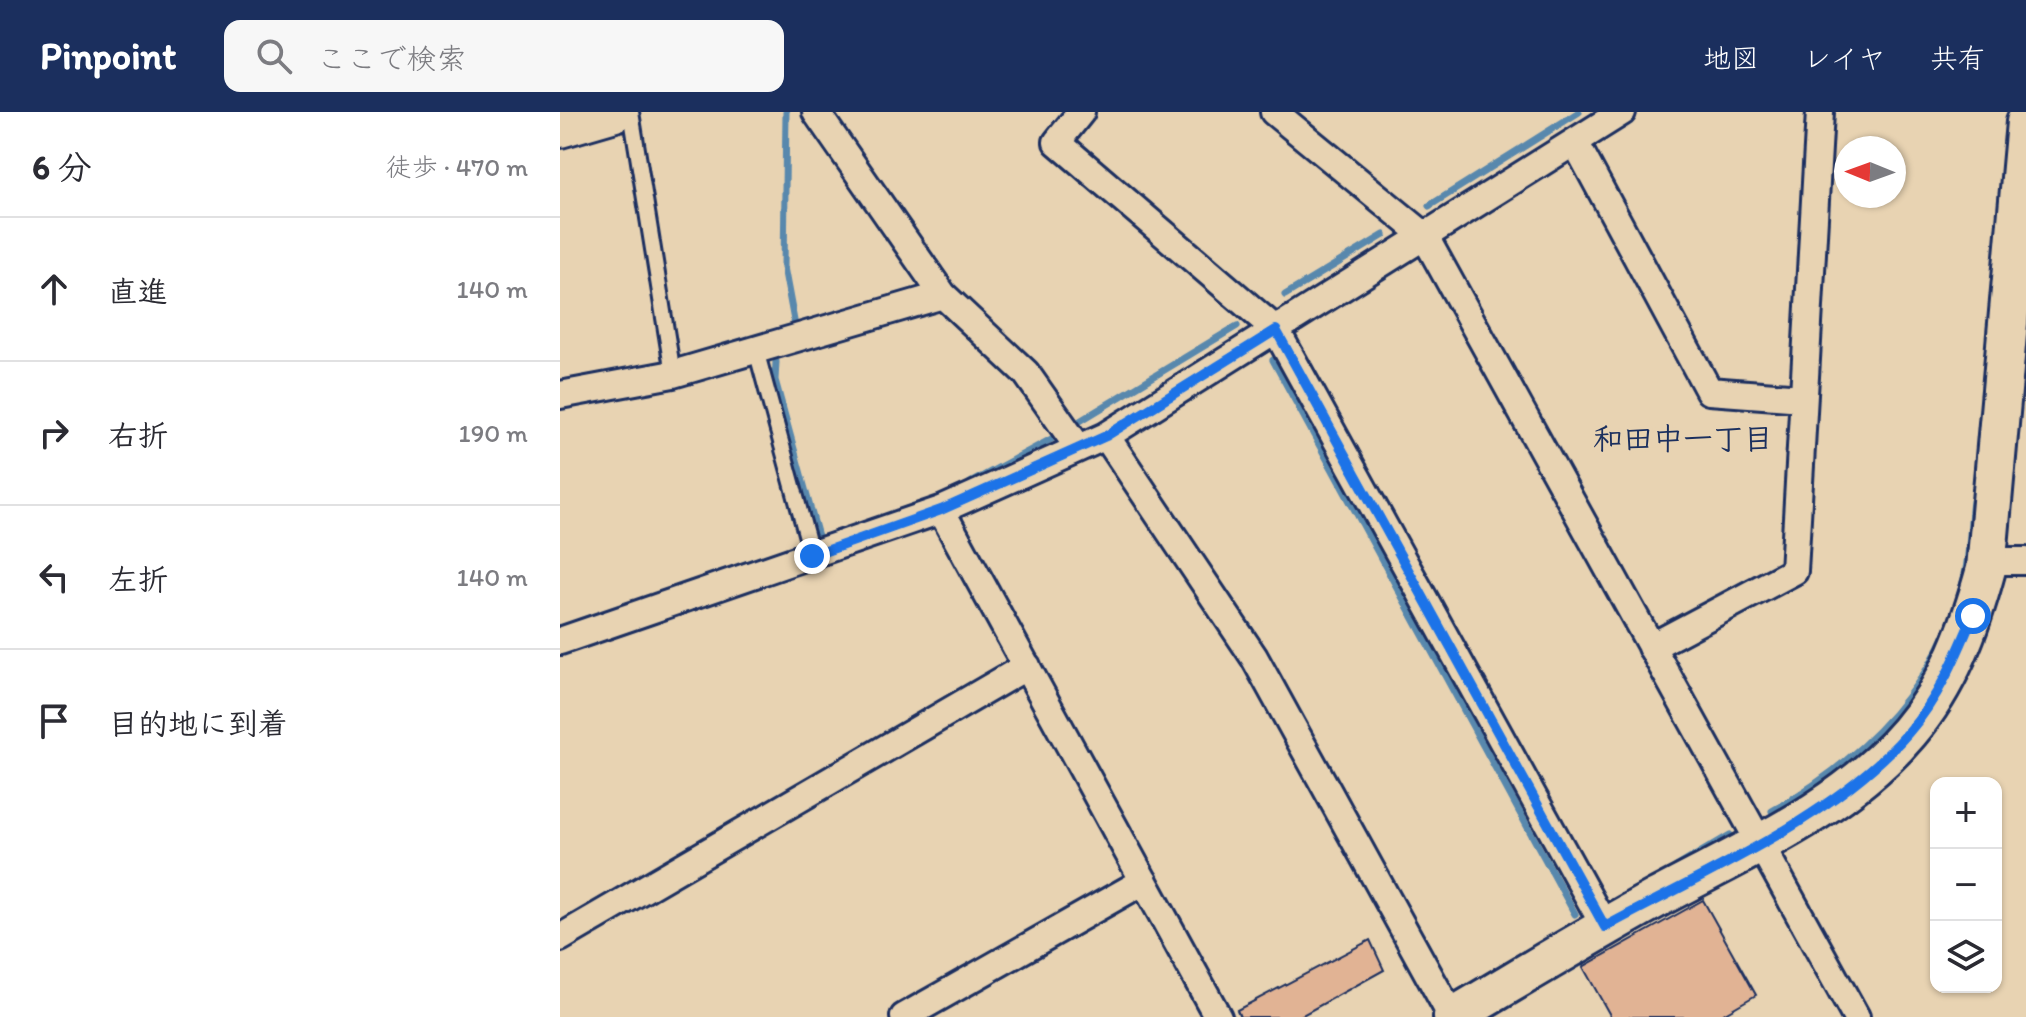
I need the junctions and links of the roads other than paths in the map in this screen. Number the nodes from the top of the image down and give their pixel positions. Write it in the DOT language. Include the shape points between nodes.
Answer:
graph roads {
  1 [pos="615,112"];
  2 [pos="631,112"];
  3 [pos="816,112"];
  4 [pos="1081,112"];
  5 [pos="1622,112"];
  6 [pos="1820,112"];
  7 [pos="1289,116"];
  8 [pos="2026,122"];
  9 [pos="560,128"];
  10 [pos="1575,142"];
  11 [pos="1424,235"];
  12 [pos="943,295"];
  13 [pos="1276,330"];
  14 [pos="756,350"];
  15 [pos="673,374"];
  16 [pos="560,395"];
  17 [pos="1803,398"];
  18 [pos="1106,436"];
  19 [pos="1078,447"];
  20 [pos="941,510"];
  21 [pos="812,556"];
  22 [pos="1987,561"];
  23 [pos="2026,561"];
  24 [pos="560,641"];
  25 [pos="1651,647"];
  26 [pos="1027,666"];
  27 [pos="1759,843"];
  28 [pos="1144,881"];
  29 [pos="1605,927"];
  30 [pos="560,938"];
  31 [pos="904,1017"];
  32 [pos="1218,1017"];
  33 [pos="1453,1017"];
  34 [pos="1856,1017"];
  1 -- 9 [label="street"];
  2 -- 15 [label="lane"];
  3 -- 12 [label="street"];
  4 -- 13 [label="street" via="1057,142"];
  5 -- 10 [label="street"];
  6 -- 17 [label="street"];
  7 -- 11 [label="street"];
  8 -- 22 [label="street"];
  10 -- 11 [label="street"];
  10 -- 17 [label="street" via="1709,391"];
  11 -- 13 [label="street"];
  11 -- 25 [label="street"];
  12 -- 14 [label="street"];
  12 -- 19 [label="street" via="1026,373"];
  13 -- 18 [label="street"];
  13 -- 29 [label="street"];
  14 -- 15 [label="street"];
  14 -- 21 [label="lane"];
  15 -- 16 [label="street"];
  17 -- 25 [label="street" via="1794,571"];
  18 -- 19 [label="street"];
  18 -- 33 [label="street" via="1254,657"];
  19 -- 20 [label="street"];
  20 -- 21 [label="street"];
  20 -- 26 [label="street"];
  21 -- 24 [label="street"];
  22 -- 23 [label="street"];
  22 -- 27 [label="street" via="1973,616 1951,668 1909,732 1847,791"];
  25 -- 27 [label="street"];
  26 -- 28 [label="street"];
  26 -- 30 [label="street"];
  27 -- 29 [label="street"];
  27 -- 34 [label="street"];
  28 -- 31 [label="street"];
  28 -- 32 [label="street"];
  29 -- 33 [label="street"];
}
